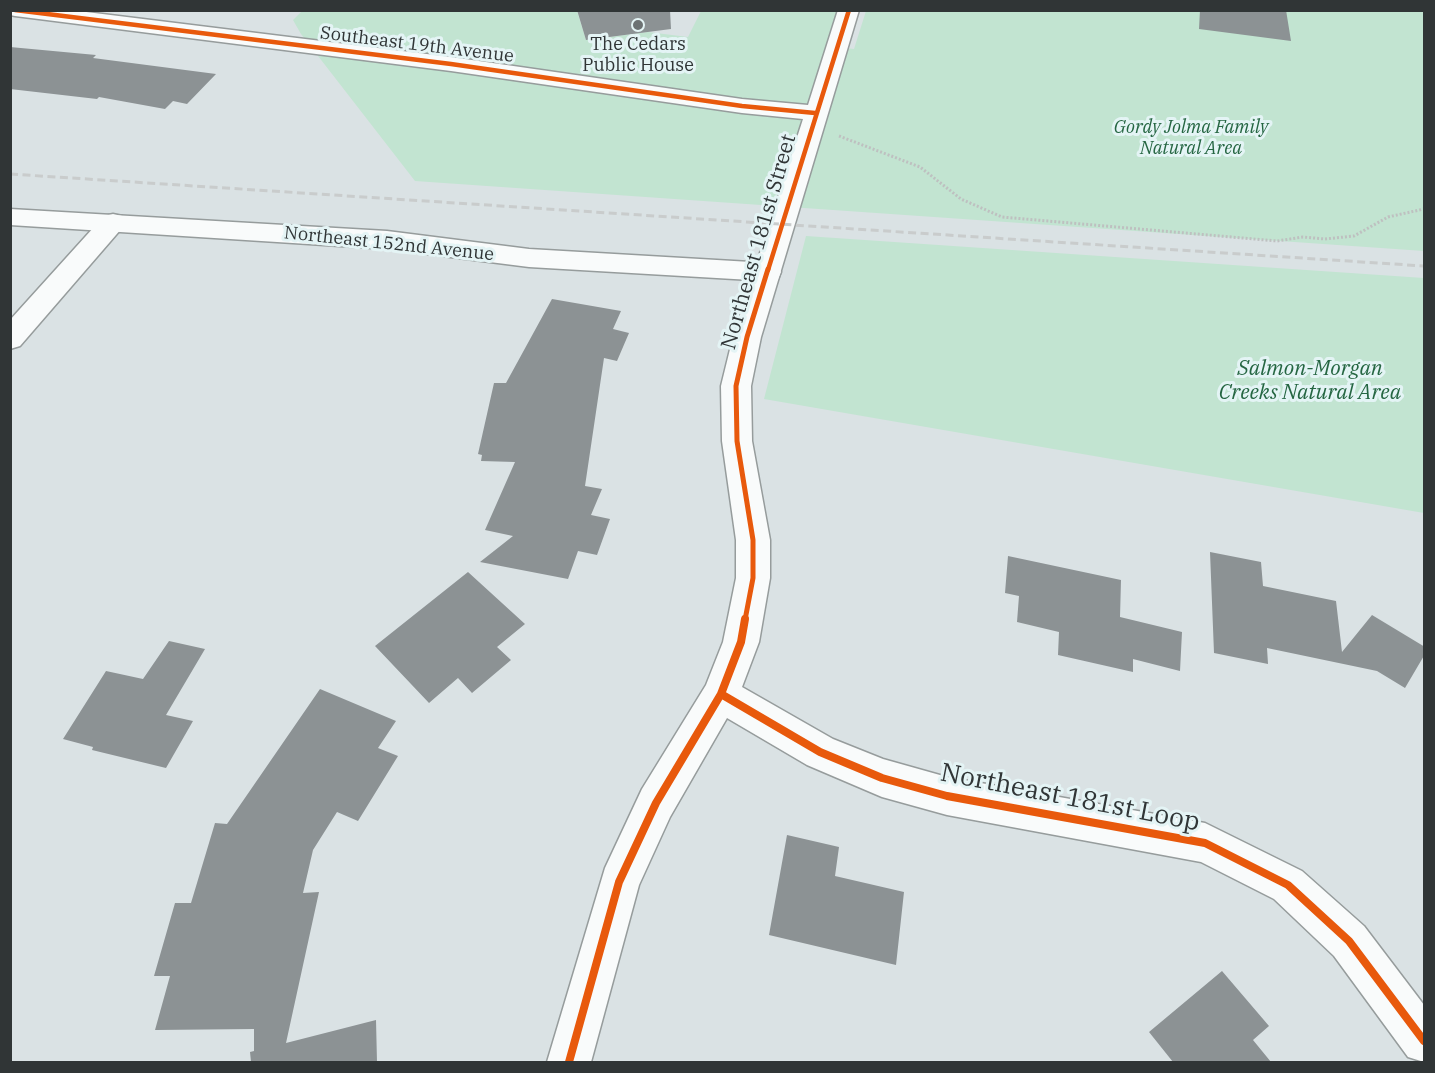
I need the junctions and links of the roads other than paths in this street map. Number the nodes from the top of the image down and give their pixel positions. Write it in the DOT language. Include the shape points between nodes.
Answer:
graph roads {
  1 [pos="15,10"];
  2 [pos="849,10"];
  3 [pos="156,18"];
  4 [pos="815,113"];
  5 [pos="10,217"];
  6 [pos="113,222"];
  7 [pos="768,272"];
  8 [pos="10,339"];
  9 [pos="721,694"];
  10 [pos="1425,1041"];
  11 [pos="569,1062"];
  1 -- 3 [label="street, Southeast 19th Avenue"];
  2 -- 4 [label="street, Northeast 181st Street"];
  3 -- 4 [label="street, Southeast 19th Avenue" via="742,106"];
  4 -- 7 [label="street, Northeast 181st Street"];
  5 -- 6 [label="street, Northeast 152nd Avenue"];
  6 -- 7 [label="street, Northeast 152nd Avenue" via="387,240 529,258"];
  6 -- 8 [label="street"];
  7 -- 9 [label="street, Northeast 181st Street" via="736,386 737,441 753,540 753,578 741,642"];
  9 -- 10 [label="street, Northeast 181st Loop" via="820,752 882,778 947,796 1205,843 1288,885 1349,941"];
  9 -- 11 [label="street, Northeast 181st Street" via="656,803 619,882"];
}
